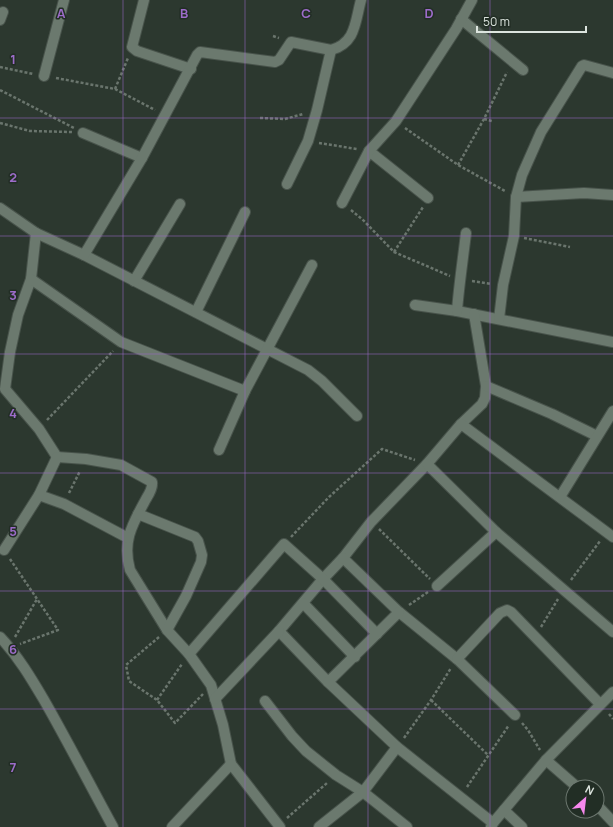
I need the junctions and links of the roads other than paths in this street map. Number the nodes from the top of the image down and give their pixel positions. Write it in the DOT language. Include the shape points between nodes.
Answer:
graph roads {
  1 [pos="64,0"];
  2 [pos="144,0"];
  3 [pos="361,0"];
  4 [pos="472,0"];
  5 [pos="461,19"];
  6 [pos="331,50"];
  7 [pos="191,69"];
  8 [pos="523,70"];
  9 [pos="613,73"];
  10 [pos="44,76"];
  11 [pos="83,133"];
  12 [pos="369,151"];
  13 [pos="142,158"];
  14 [pos="287,184"];
  15 [pos="613,195"];
  16 [pos="516,197"];
  17 [pos="428,198"];
  18 [pos="342,203"];
  19 [pos="180,204"];
  20 [pos="0,208"];
  21 [pos="245,212"];
  22 [pos="466,233"];
  23 [pos="36,234"];
  24 [pos="84,255"];
  25 [pos="312,264"];
  26 [pos="31,279"];
  27 [pos="134,281"];
  28 [pos="414,305"];
  29 [pos="457,311"];
  30 [pos="196,312"];
  31 [pos="474,314"];
  32 [pos="499,319"];
  33 [pos="613,342"];
  34 [pos="268,349"];
  35 [pos="486,386"];
  36 [pos="3,389"];
  37 [pos="245,391"];
  38 [pos="613,411"];
  39 [pos="357,416"];
  40 [pos="461,424"];
  41 [pos="597,436"];
  42 [pos="219,450"];
  43 [pos="57,457"];
  44 [pos="427,464"];
  45 [pos="39,496"];
  46 [pos="560,497"];
  47 [pos="138,514"];
  48 [pos="496,532"];
  49 [pos="610,535"];
  50 [pos="128,538"];
  51 [pos="4,550"];
  52 [pos="344,558"];
  53 [pos="323,579"];
  54 [pos="437,586"];
  55 [pos="303,603"];
  56 [pos="399,612"];
  57 [pos="167,630"];
  58 [pos="279,631"];
  59 [pos="613,632"];
  60 [pos="377,634"];
  61 [pos="0,637"];
  62 [pos="188,654"];
  63 [pos="355,657"];
  64 [pos="457,659"];
  65 [pos="328,682"];
  66 [pos="613,692"];
  67 [pos="215,698"];
  68 [pos="265,701"];
  69 [pos="600,704"];
  70 [pos="515,715"];
  71 [pos="398,747"];
  72 [pos="546,760"];
  73 [pos="231,764"];
  74 [pos="568,779"];
  75 [pos="363,792"];
  76 [pos="504,810"];
  77 [pos="605,814"];
  78 [pos="613,822"];
  79 [pos="492,825"];
  80 [pos="280,826"];
  81 [pos="113,827"];
  82 [pos="172,827"];
  83 [pos="319,827"];
  84 [pos="406,827"];
  85 [pos="522,827"];
  1 -- 10 [label="street"];
  2 -- 7 [label="street" via="132,47 137,51"];
  3 -- 6 [label="street" via="351,37 339,48"];
  4 -- 5 [label="street"];
  5 -- 8 [label="street"];
  5 -- 12 [label="street" via="396,121"];
  6 -- 7 [label="street" via="291,42 275,62 200,52"];
  6 -- 14 [label="street" via="318,110 308,141"];
  7 -- 13 [label="street"];
  9 -- 16 [label="street" via="582,66 541,132 522,175"];
  11 -- 13 [label="street"];
  12 -- 17 [label="street"];
  12 -- 18 [label="street"];
  13 -- 24 [label="street"];
  15 -- 16 [label="street" via="584,193"];
  16 -- 32 [label="street" via="514,236"];
  19 -- 27 [label="street"];
  20 -- 23 [label="street"];
  21 -- 30 [label="street"];
  22 -- 29 [label="street"];
  23 -- 24 [label="street"];
  23 -- 26 [label="street"];
  24 -- 27 [label="street"];
  25 -- 34 [label="street"];
  26 -- 36 [label="street" via="18,315"];
  26 -- 37 [label="street" via="121,342"];
  27 -- 30 [label="street"];
  28 -- 29 [label="street"];
  29 -- 31 [label="street"];
  30 -- 34 [label="street"];
  31 -- 32 [label="street"];
  31 -- 35 [label="street"];
  32 -- 33 [label="street"];
  34 -- 37 [label="street"];
  34 -- 39 [label="street" via="308,370"];
  35 -- 40 [label="street" via="482,404"];
  35 -- 41 [label="street"];
  36 -- 43 [label="street" via="38,429"];
  37 -- 42 [label="street"];
  38 -- 41 [label="street"];
  40 -- 44 [label="street"];
  40 -- 46 [label="street"];
  41 -- 46 [label="street"];
  43 -- 45 [label="street"];
  43 -- 47 [label="street" via="86,459 121,466 152,482 152,488"];
  44 -- 48 [label="street"];
  44 -- 52 [label="street" via="371,522"];
  45 -- 50 [label="street" via="64,504"];
  45 -- 51 [label="street"];
  46 -- 49 [label="street"];
  47 -- 50 [label="street"];
  47 -- 57 [label="street" via="195,537 202,555 186,596"];
  48 -- 54 [label="street"];
  48 -- 59 [label="street"];
  50 -- 57 [label="street" via="126,554 130,570"];
  52 -- 53 [label="street"];
  52 -- 56 [label="street"];
  53 -- 55 [label="street"];
  53 -- 60 [label="street"];
  53 -- 62 [label="street" via="284,544"];
  55 -- 58 [label="street"];
  55 -- 63 [label="street"];
  56 -- 60 [label="street"];
  56 -- 64 [label="street"];
  57 -- 62 [label="street"];
  58 -- 65 [label="street"];
  58 -- 67 [label="street"];
  60 -- 63 [label="street"];
  61 -- 81 [label="street" via="26,671 53,716"];
  62 -- 67 [label="street" via="211,685"];
  63 -- 65 [label="street"];
  64 -- 69 [label="street" via="503,611 507,610"];
  64 -- 70 [label="street"];
  65 -- 71 [label="street"];
  66 -- 69 [label="street"];
  67 -- 73 [label="street"];
  68 -- 75 [label="street" via="306,752"];
  69 -- 72 [label="street"];
  71 -- 75 [label="street"];
  71 -- 79 [label="street"];
  72 -- 74 [label="street"];
  72 -- 76 [label="street"];
  73 -- 80 [label="street"];
  73 -- 82 [label="street"];
  75 -- 83 [label="street"];
  75 -- 84 [label="street"];
  76 -- 79 [label="street"];
  76 -- 85 [label="street"];
  77 -- 78 [label="street"];
}
